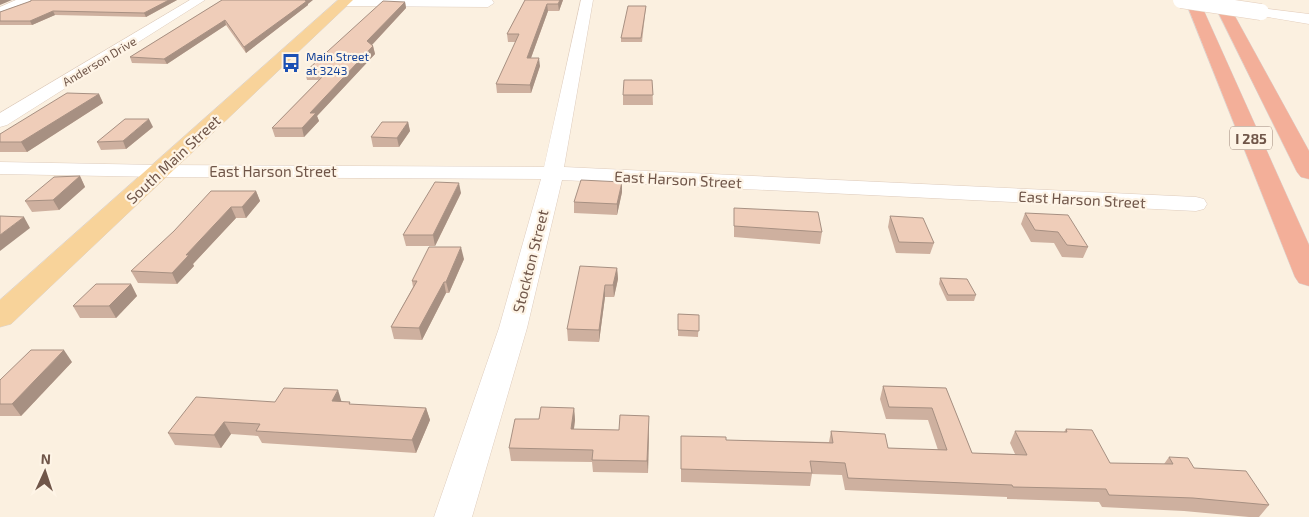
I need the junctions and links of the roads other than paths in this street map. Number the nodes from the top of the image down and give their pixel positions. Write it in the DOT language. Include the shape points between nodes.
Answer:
graph roads {
  1 [pos="27,0"];
  2 [pos="199,0"];
  3 [pos="587,0"];
  4 [pos="1181,0"];
  5 [pos="1192,0"];
  6 [pos="1219,0"];
  7 [pos="345,1"];
  8 [pos="488,3"];
  9 [pos="0,12"];
  10 [pos="1309,18"];
  11 [pos="0,121"];
  12 [pos="0,168"];
  13 [pos="160,171"];
  14 [pos="1309,172"];
  15 [pos="553,173"];
  16 [pos="1196,204"];
  17 [pos="1309,277"];
  18 [pos="0,317"];
  19 [pos="453,517"];
  1 -- 9 [label="street"];
  2 -- 11 [label="street, Anderson Drive"];
  3 -- 15 [label="street, Stockton Street"];
  4 -- 10 [label="street, bridge"];
  5 -- 17 [label="highway, I 285"];
  6 -- 14 [label="highway, I 285"];
  7 -- 8 [label="street"];
  7 -- 13 [label="main road, South Main Street"];
  12 -- 13 [label="street, East Harson Street"];
  13 -- 15 [label="street, East Harson Street"];
  13 -- 18 [label="main road, South Main Street"];
  15 -- 16 [label="street, East Harson Street"];
  15 -- 19 [label="street, Stockton Street" via="513,328"];
}
